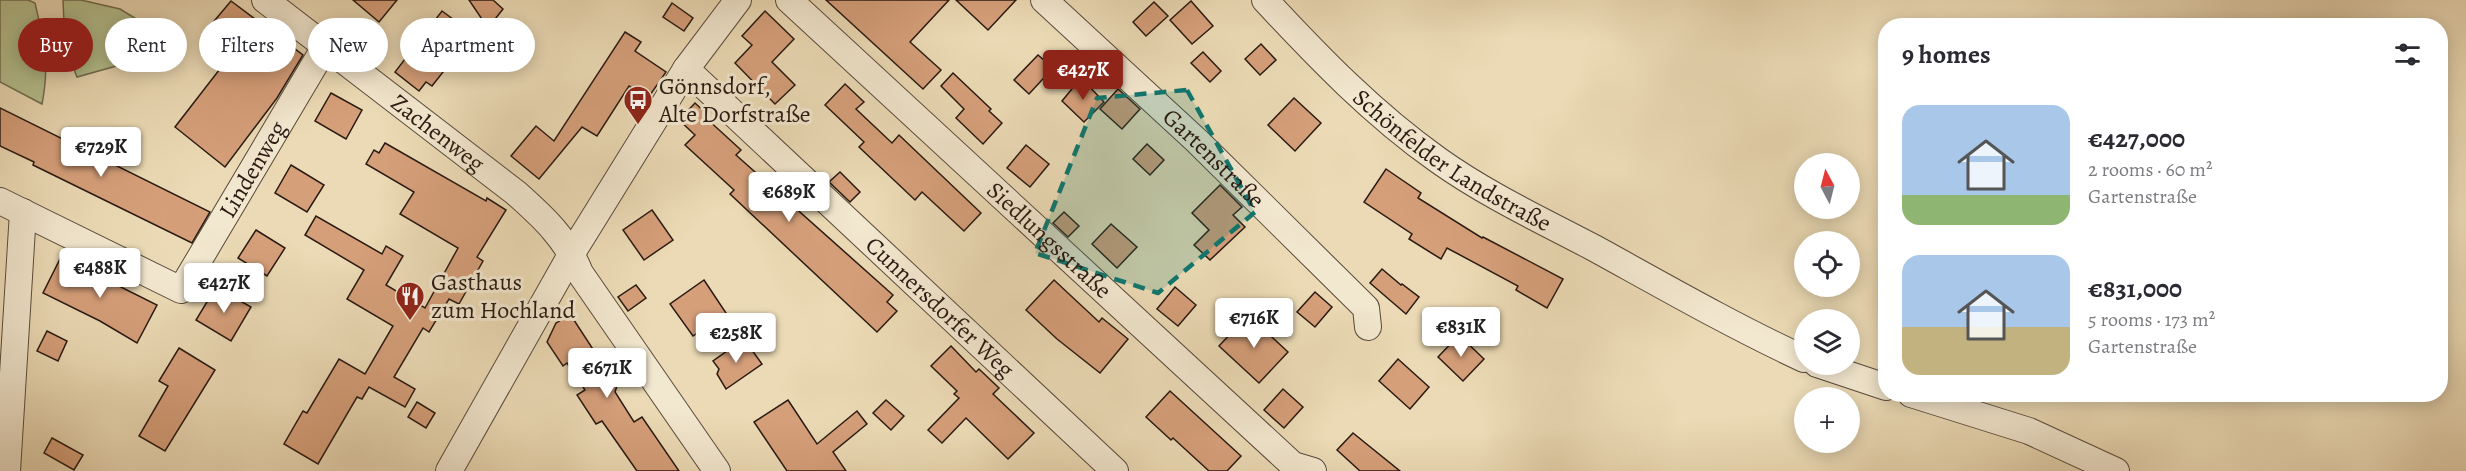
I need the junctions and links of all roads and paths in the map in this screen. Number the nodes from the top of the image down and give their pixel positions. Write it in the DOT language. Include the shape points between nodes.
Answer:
graph roads {
  1 [pos="265,0"];
  2 [pos="738,0"];
  3 [pos="789,0"];
  4 [pos="1044,0"];
  5 [pos="1265,0"];
  6 [pos="308,34"];
  7 [pos="686,69"];
  8 [pos="310,72"];
  9 [pos="358,72"];
  10 [pos="0,201"];
  11 [pos="23,212"];
  12 [pos="572,253"];
  13 [pos="1368,327"];
  14 [pos="1794,354"];
  15 [pos="1850,375"];
  16 [pos="1878,384"];
  17 [pos="1937,402"];
  18 [pos="7,471"];
  19 [pos="449,471"];
  20 [pos="717,471"];
  21 [pos="1115,471"];
  22 [pos="1313,471"];
  23 [pos="2116,471"];
  1 -- 6 [label="street, Zachenweg"];
  2 -- 7 [label="street"];
  3 -- 22 [label="street, Siedlungsstraße" via="1293,465"];
  4 -- 13 [label="street, Gartenstraße" via="1197,141 1366,308"];
  5 -- 14 [label="street, Schönfelder Landstraße" via="1336,75 1439,161 1664,287"];
  7 -- 12 [label="street"];
  7 -- 21 [label="street, Cunnersdorfer Weg"];
  8 -- 11 [label="street, Lindenweg" via="181,291"];
  9 -- 12 [label="street, Zachenweg" via="516,193"];
  10 -- 11 [label="street"];
  11 -- 18 [label="street"];
  12 -- 19 [label="street"];
  12 -- 20 [label="street, Zachenweg" via="580,273"];
  15 -- 16 [label="street"];
  17 -- 23 [label="street" via="2029,431"];
}
